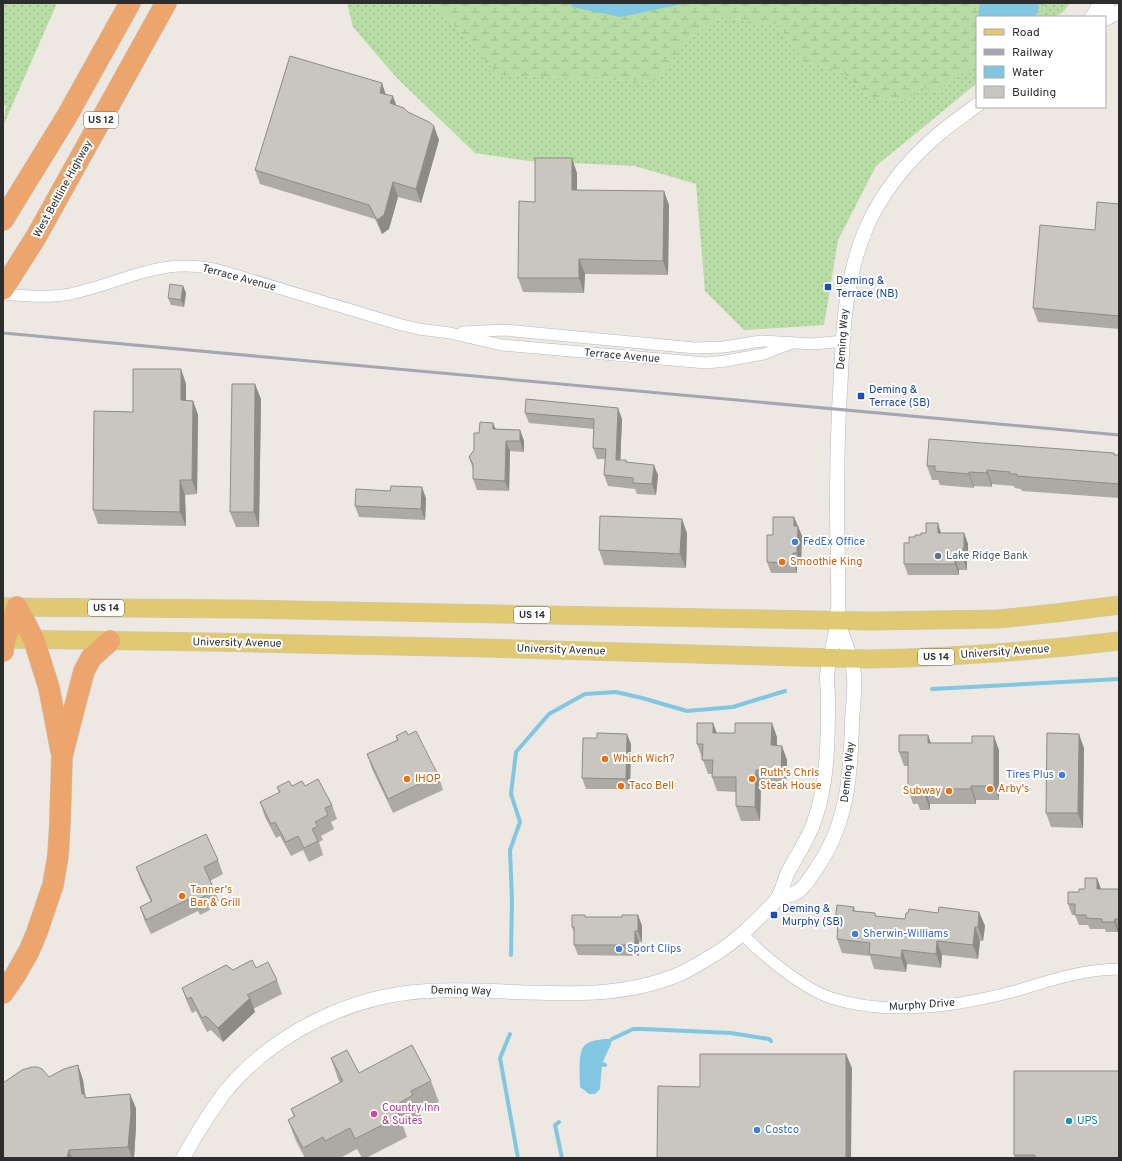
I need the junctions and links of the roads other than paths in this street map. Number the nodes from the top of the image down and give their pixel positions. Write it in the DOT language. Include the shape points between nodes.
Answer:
graph roads {
  1 [pos="166,3"];
  2 [pos="1092,3"];
  3 [pos="1108,3"];
  4 [pos="127,6"];
  5 [pos="1119,12"];
  6 [pos="1087,16"];
  7 [pos="1093,16"];
  8 [pos="1106,19"];
  9 [pos="976,106"];
  10 [pos="3,220"];
  11 [pos="3,289"];
  12 [pos="3,294"];
  13 [pos="450,333"];
  14 [pos="843,341"];
  15 [pos="792,343"];
  16 [pos="1119,605"];
  17 [pos="10,607"];
  18 [pos="838,620"];
  19 [pos="34,640"];
  20 [pos="110,641"];
  21 [pos="1119,641"];
  22 [pos="4,643"];
  23 [pos="831,657"];
  24 [pos="850,658"];
  25 [pos="62,756"];
  26 [pos="777,899"];
  27 [pos="743,935"];
  28 [pos="1119,969"];
  29 [pos="3,993"];
  30 [pos="183,1158"];
  1 -- 11 [label="highway, West Beltline Highway / US 12" via="36,237"];
  2 -- 6 [label="street"];
  3 -- 7 [label="street" via="1097,9"];
  4 -- 10 [label="highway, US 12" via="67,116"];
  5 -- 8 [label="street"];
  9 -- 14 [label="street, Deming Way" via="922,149 892,184 880,203 866,228 850,277 844,313"];
  12 -- 13 [label="street, Terrace Avenue" via="68,294 148,270 179,265 195,266 222,271 398,324"];
  13 -- 15 [label="street, Terrace Avenue" via="504,330 694,348 724,347 761,341"];
  13 -- 15 [label="street, Terrace Avenue" via="502,345 706,363 764,354"];
  14 -- 15 [label="street, Terrace Avenue"];
  14 -- 18 [label="street, Deming Way" via="837,500"];
  16 -- 18 [label="main road, US 14" via="998,619"];
  17 -- 18 [label="main road, US 14"];
  17 -- 19 [label="highway"];
  17 -- 22 [label="highway, US 14"];
  18 -- 23 [label="street, Deming Way"];
  18 -- 24 [label="street, Deming Way"];
  19 -- 20 [label="main road, University Avenue / US 14"];
  19 -- 22 [label="main road, University Avenue / US 14"];
  19 -- 25 [label="highway" via="49,688"];
  20 -- 23 [label="main road, University Avenue / US 14"];
  20 -- 25 [label="highway" via="90,658 84,671"];
  21 -- 24 [label="main road, University Avenue / US 14" via="924,658"];
  23 -- 24 [label="main road, University Avenue / US 14"];
  23 -- 26 [label="street, Deming Way" via="827,675 827,754 822,794 814,822"];
  24 -- 26 [label="street, Deming Way" via="854,676 851,762 841,820 826,853 812,875 799,891"];
  25 -- 29 [label="highway" via="58,856 53,885 29,951"];
  26 -- 27 [label="street, Deming Way"];
  27 -- 28 [label="street, Murphy Drive" via="799,982 830,997 867,1007 921,1007 961,1003 1050,980 1105,969"];
  27 -- 30 [label="street, Deming Way" via="679,974 633,988 564,994 426,991 376,998 338,1010 285,1039 242,1074 217,1102"];
}
